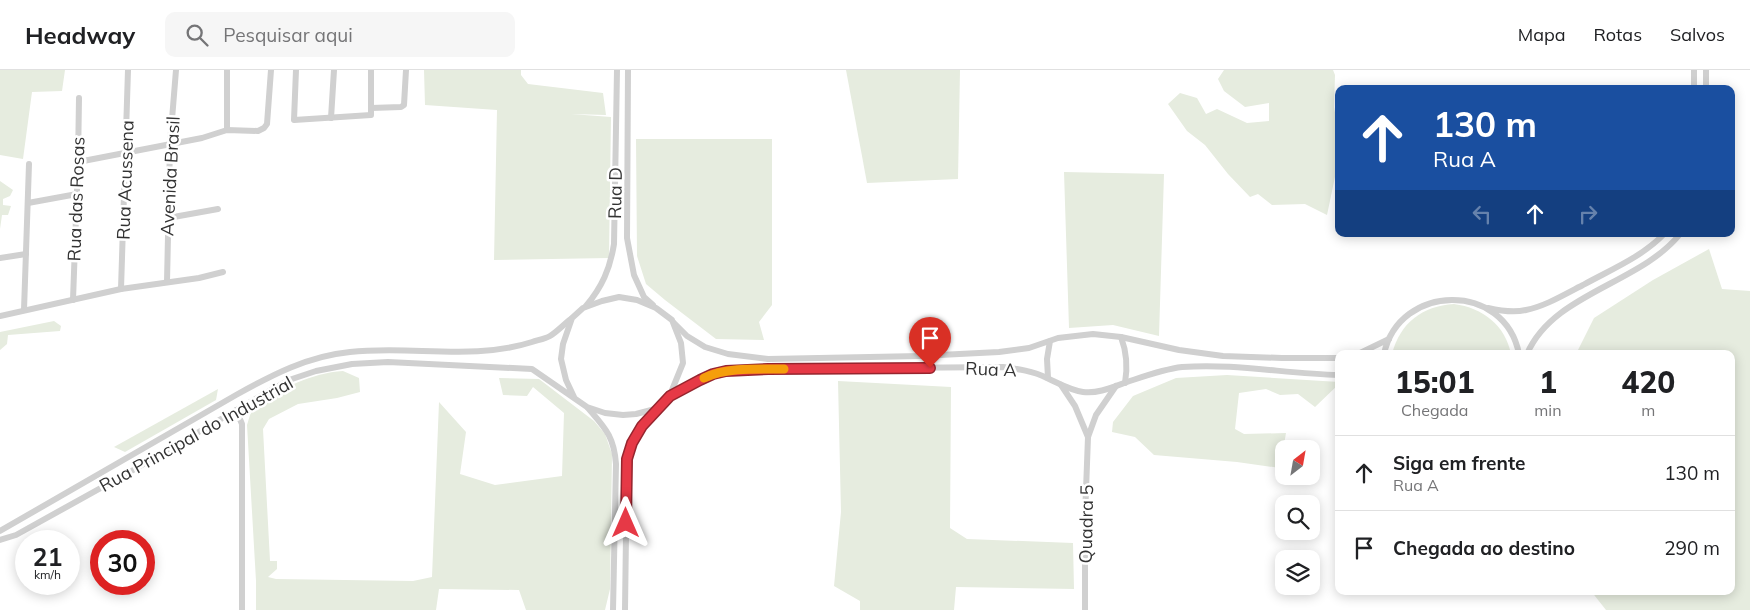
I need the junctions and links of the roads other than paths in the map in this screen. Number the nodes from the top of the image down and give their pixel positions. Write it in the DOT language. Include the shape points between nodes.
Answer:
graph roads {
  1 [pos="128,70"];
  2 [pos="176,70"];
  3 [pos="227,70"];
  4 [pos="271,70"];
  5 [pos="296,70"];
  6 [pos="334,70"];
  7 [pos="371,70"];
  8 [pos="406,70"];
  9 [pos="616,70"];
  10 [pos="628,70"];
  11 [pos="1694,70"];
  12 [pos="1706,70"];
  13 [pos="1694,85"];
  14 [pos="1706,85"];
  15 [pos="79,98"];
  16 [pos="371,108"];
  17 [pos="331,118"];
  18 [pos="227,130"];
  19 [pos="170,144"];
  20 [pos="126,154"];
  21 [pos="78,162"];
  22 [pos="29,164"];
  23 [pos="77,194"];
  24 [pos="28,203"];
  25 [pos="218,209"];
  26 [pos="168,218"];
  27 [pos="1661,237"];
  28 [pos="1677,237"];
  29 [pos="26,254"];
  30 [pos="0,258"];
  31 [pos="223,272"];
  32 [pos="167,282"];
  33 [pos="121,289"];
  34 [pos="73,300"];
  35 [pos="584,308"];
  36 [pos="656,308"];
  37 [pos="1488,308"];
  38 [pos="24,310"];
  39 [pos="0,316"];
  40 [pos="572,318"];
  41 [pos="672,320"];
  42 [pos="1121,337"];
  43 [pos="1389,339"];
  44 [pos="1050,341"];
  45 [pos="1366,350"];
  46 [pos="1385,350"];
  47 [pos="1518,350"];
  48 [pos="1529,350"];
  49 [pos="350,352"];
  50 [pos="833,358"];
  51 [pos="1335,358"];
  52 [pos="352,364"];
  53 [pos="834,369"];
  54 [pos="1335,375"];
  55 [pos="1048,378"];
  56 [pos="1125,383"];
  57 [pos="1060,385"];
  58 [pos="1116,386"];
  59 [pos="670,396"];
  60 [pos="574,397"];
  61 [pos="587,407"];
  62 [pos="659,408"];
  63 [pos="236,410"];
  64 [pos="1088,437"];
  65 [pos="8,526"];
  66 [pos="25,530"];
  67 [pos="0,531"];
  68 [pos="15,534"];
  69 [pos="15,535"];
  70 [pos="0,540"];
  71 [pos="242,610"];
  72 [pos="613,610"];
  73 [pos="625,610"];
  74 [pos="1085,610"];
  1 -- 20 [label="street, Rua Acussena"];
  2 -- 19 [label="street, Avenida Brasil"];
  3 -- 18 [label="street"];
  4 -- 18 [label="street" via="268,117 264,128 258,131"];
  5 -- 17 [label="street" via="294,120"];
  6 -- 17 [label="street"];
  7 -- 16 [label="street"];
  8 -- 16 [label="street" via="404,105"];
  9 -- 35 [label="street, Rua D" via="614,244 606,276"];
  10 -- 36 [label="street, Rua D" via="627,238 634,275 644,297"];
  11 -- 13 [label="street"];
  12 -- 14 [label="street"];
  15 -- 21 [label="street, Rua das Rosas"];
  16 -- 17 [label="street" via="371,115"];
  18 -- 19 [label="street"];
  19 -- 20 [label="street"];
  19 -- 26 [label="street, Avenida Brasil"];
  20 -- 21 [label="street"];
  20 -- 33 [label="street, Rua Acussena"];
  21 -- 23 [label="street, Rua das Rosas"];
  22 -- 24 [label="street"];
  23 -- 24 [label="street"];
  23 -- 34 [label="street, Rua das Rosas"];
  24 -- 29 [label="street"];
  25 -- 26 [label="street"];
  26 -- 32 [label="street, Avenida Brasil"];
  27 -- 37 [label="street" via="1636,256 1556,299 1527,310 1506,312"];
  28 -- 48 [label="street" via="1659,255 1554,317"];
  29 -- 30 [label="street"];
  29 -- 38 [label="street"];
  31 -- 32 [label="street"];
  32 -- 33 [label="street"];
  33 -- 34 [label="street"];
  34 -- 38 [label="street"];
  35 -- 36 [label="street" via="619,297"];
  35 -- 40 [label="street"];
  36 -- 41 [label="street"];
  37 -- 43 [label="street" via="1468,300 1449,298 1431,303 1414,310"];
  37 -- 47 [label="street" via="1502,320"];
  38 -- 39 [label="street"];
  40 -- 49 [label="street, Rua Principal do Industrial" via="550,336 521,346 457,352"];
  40 -- 60 [label="street" via="561,358"];
  41 -- 50 [label="street, Rua A" via="687,336 705,347 728,354 768,359"];
  41 -- 59 [label="street" via="681,344 683,363"];
  42 -- 44 [label="street, Rua A" via="1093,334"];
  42 -- 51 [label="street, Rua A" via="1223,356"];
  42 -- 56 [label="street" via="1128,364"];
  43 -- 45 [label="street"];
  43 -- 46 [label="street"];
  44 -- 50 [label="street, Rua A" via="999,352"];
  44 -- 55 [label="street"];
  49 -- 52 [label="street"];
  49 -- 65 [label="street, Rua Principal do Industrial" via="308,360 269,377"];
  50 -- 53 [label="street"];
  52 -- 60 [label="street, Rua Principal do Industrial" via="398,362 532,369"];
  52 -- 63 [label="street, Rua Principal do Industrial" via="289,380"];
  53 -- 55 [label="street, Rua A" via="1003,367 1030,371"];
  53 -- 59 [label="street, Rua A" via="726,371 713,374"];
  54 -- 56 [label="street, Rua A" via="1181,367"];
  55 -- 57 [label="street, Rua A"];
  56 -- 58 [label="street, Rua A"];
  57 -- 58 [label="street, Rua A" via="1082,392"];
  57 -- 64 [label="street, Quadra 5" via="1075,406"];
  58 -- 64 [label="street, Quadra 5" via="1096,415"];
  59 -- 62 [label="street"];
  60 -- 61 [label="street"];
  61 -- 62 [label="street" via="624,415"];
  61 -- 72 [label="street" via="608,432 615,450"];
  62 -- 73 [label="street" via="642,426 627,459"];
  63 -- 66 [label="street, Rua Principal do Industrial"];
  63 -- 71 [label="street" via="242,424"];
  64 -- 74 [label="street, Quadra 5"];
  65 -- 67 [label="street, Rua Principal do Industrial"];
  65 -- 68 [label="street"];
  69 -- 70 [label="street, Rua Principal do Industrial"];
}
